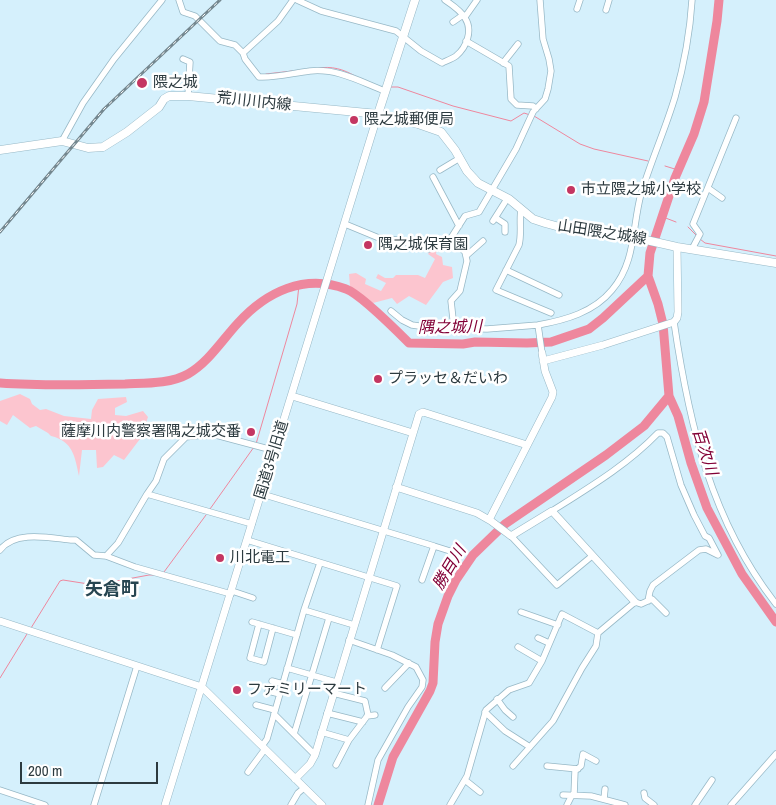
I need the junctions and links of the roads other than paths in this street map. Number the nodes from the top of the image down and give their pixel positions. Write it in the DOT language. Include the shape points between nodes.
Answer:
graph roads {
  1 [pos="162,0"];
  2 [pos="178,0"];
  3 [pos="293,0"];
  4 [pos="297,0"];
  5 [pos="415,0"];
  6 [pos="444,0"];
  7 [pos="477,0"];
  8 [pos="540,0"];
  9 [pos="580,0"];
  10 [pos="609,0"];
  11 [pos="692,0"];
  12 [pos="577,9"];
  13 [pos="606,10"];
  14 [pos="464,16"];
  15 [pos="453,22"];
  16 [pos="403,36"];
  17 [pos="466,42"];
  18 [pos="518,44"];
  19 [pos="243,53"];
  20 [pos="183,59"];
  21 [pos="503,63"];
  22 [pos="386,89"];
  23 [pos="188,96"];
  24 [pos="533,113"];
  25 [pos="378,114"];
  26 [pos="736,118"];
  27 [pos="62,141"];
  28 [pos="0,150"];
  29 [pos="460,158"];
  30 [pos="440,170"];
  31 [pos="432,177"];
  32 [pos="708,188"];
  33 [pos="492,191"];
  34 [pos="722,198"];
  35 [pos="508,199"];
  36 [pos="521,209"];
  37 [pos="345,224"];
  38 [pos="459,226"];
  39 [pos="505,232"];
  40 [pos="451,238"];
  41 [pos="636,238"];
  42 [pos="483,241"];
  43 [pos="675,246"];
  44 [pos="692,249"];
  45 [pos="466,256"];
  46 [pos="776,263"];
  47 [pos="506,270"];
  48 [pos="559,295"];
  49 [pos="391,311"];
  50 [pos="552,313"];
  51 [pos="673,322"];
  52 [pos="538,326"];
  53 [pos="454,328"];
  54 [pos="542,357"];
  55 [pos="292,396"];
  56 [pos="413,433"];
  57 [pos="527,445"];
  58 [pos="276,450"];
  59 [pos="396,488"];
  60 [pos="148,494"];
  61 [pos="262,494"];
  62 [pos="552,511"];
  63 [pos="490,520"];
  64 [pos="252,524"];
  65 [pos="382,531"];
  66 [pos="509,535"];
  67 [pos="247,540"];
  68 [pos="434,546"];
  69 [pos="0,550"];
  70 [pos="450,551"];
  71 [pos="106,556"];
  72 [pos="592,556"];
  73 [pos="320,563"];
  74 [pos="368,577"];
  75 [pos="422,580"];
  76 [pos="231,592"];
  77 [pos="253,598"];
  78 [pos="635,602"];
  79 [pos="648,602"];
  80 [pos="776,604"];
  81 [pos="304,610"];
  82 [pos="521,612"];
  83 [pos="666,613"];
  84 [pos="329,618"];
  85 [pos="0,621"];
  86 [pos="252,622"];
  87 [pos="259,624"];
  88 [pos="354,625"];
  89 [pos="558,625"];
  90 [pos="273,628"];
  91 [pos="598,632"];
  92 [pos="297,635"];
  93 [pos="538,638"];
  94 [pos="349,640"];
  95 [pos="549,644"];
  96 [pos="518,647"];
  97 [pos="377,650"];
  98 [pos="542,661"];
  99 [pos="409,663"];
  100 [pos="137,666"];
  101 [pos="287,668"];
  102 [pos="312,675"];
  103 [pos="272,681"];
  104 [pos="336,682"];
  105 [pos="283,684"];
  106 [pos="202,687"];
  107 [pos="385,688"];
  108 [pos="268,691"];
  109 [pos="333,693"];
  110 [pos="280,694"];
  111 [pos="497,699"];
  112 [pos="256,704"];
  113 [pos="275,712"];
  114 [pos="327,712"];
  115 [pos="485,712"];
  116 [pos="375,715"];
  117 [pos="513,717"];
  118 [pos="366,718"];
  119 [pos="373,723"];
  120 [pos="321,732"];
  121 [pos="294,734"];
  122 [pos="349,740"];
  123 [pos="263,747"];
  124 [pos="530,748"];
  125 [pos="776,754"];
  126 [pos="314,756"];
  127 [pos="596,761"];
  128 [pos="336,764"];
  129 [pos="513,766"];
  130 [pos="547,766"];
  131 [pos="578,769"];
  132 [pos="248,772"];
  133 [pos="295,779"];
  134 [pos="465,780"];
  135 [pos="712,780"];
  136 [pos="304,788"];
  137 [pos="605,789"];
  138 [pos="0,790"];
  139 [pos="480,792"];
  140 [pos="644,793"];
  141 [pos="563,795"];
  142 [pos="573,795"];
  143 [pos="626,798"];
  144 [pos="601,799"];
  145 [pos="452,804"];
  146 [pos="43,805"];
  147 [pos="94,805"];
  148 [pos="165,805"];
  149 [pos="291,805"];
  150 [pos="322,805"];
  151 [pos="368,805"];
  152 [pos="568,805"];
  153 [pos="595,805"];
  154 [pos="623,805"];
  155 [pos="654,805"];
  156 [pos="695,805"];
  157 [pos="731,805"];
  1 -- 27 [label="street" via="114,59 83,103"];
  2 -- 19 [label="street" via="183,12 195,16 220,41 235,46"];
  3 -- 19 [label="street" via="278,21"];
  4 -- 16 [label="street" via="321,11 396,31"];
  5 -- 16 [label="main road"];
  6 -- 14 [label="street"];
  7 -- 14 [label="street"];
  8 -- 24 [label="street" via="542,40 551,71 545,99"];
  9 -- 12 [label="street"];
  10 -- 13 [label="street"];
  11 -- 41 [label="street" via="687,46 642,193"];
  14 -- 15 [label="street"];
  14 -- 17 [label="street" via="470,29"];
  16 -- 17 [label="street" via="420,51 442,63 456,56"];
  16 -- 22 [label="main road"];
  17 -- 21 [label="street"];
  18 -- 21 [label="street"];
  19 -- 22 [label="street" via="244,60 259,77 310,71 339,73"];
  20 -- 23 [label="street" via="190,62"];
  21 -- 24 [label="street" via="509,66 511,100 517,105 532,106"];
  22 -- 25 [label="main road"];
  23 -- 25 [label="main road, 荒川川内線"];
  23 -- 27 [label="main road, 荒川川内線" via="168,96 127,132 104,147 88,148"];
  24 -- 33 [label="street"];
  25 -- 29 [label="main road, 山田隈之城線" via="441,132"];
  25 -- 37 [label="street, 国道3号旧道"];
  26 -- 32 [label="street"];
  27 -- 28 [label="main road, 荒川川内線"];
  29 -- 30 [label="street"];
  29 -- 33 [label="main road, 山田隈之城線" via="471,177"];
  31 -- 38 [label="street"];
  32 -- 34 [label="street"];
  32 -- 44 [label="street" via="693,224 700,234"];
  33 -- 35 [label="main road, 山田隈之城線"];
  33 -- 38 [label="street" via="479,212 468,214"];
  35 -- 36 [label="main road, 山田隈之城線"];
  35 -- 39 [label="street" via="494,220 506,224"];
  36 -- 41 [label="main road, 山田隈之城線" via="533,219 557,227"];
  36 -- 47 [label="street" via="521,238"];
  37 -- 40 [label="street" via="379,238 429,249"];
  37 -- 55 [label="street, 国道3号旧道"];
  38 -- 40 [label="street"];
  40 -- 45 [label="street"];
  41 -- 43 [label="main road, 山田隈之城線"];
  41 -- 52 [label="street" via="624,272 607,296 588,310"];
  42 -- 45 [label="street" via="480,247"];
  43 -- 44 [label="main road, 山田隈之城線"];
  43 -- 51 [label="street" via="678,312"];
  44 -- 46 [label="main road, 山田隈之城線"];
  45 -- 53 [label="street" via="463,284 451,301"];
  47 -- 48 [label="street"];
  47 -- 50 [label="street" via="496,290"];
  49 -- 53 [label="street" via="412,325"];
  51 -- 54 [label="street" via="564,356"];
  51 -- 80 [label="street" via="687,404 710,485 740,551"];
  52 -- 53 [label="street"];
  52 -- 54 [label="street"];
  54 -- 57 [label="street" via="553,392"];
  55 -- 56 [label="street"];
  55 -- 58 [label="street, 国道3号旧道"];
  56 -- 57 [label="street" via="419,414 423,412"];
  56 -- 59 [label="street"];
  57 -- 63 [label="street"];
  58 -- 60 [label="street" via="212,434 186,437 164,459"];
  58 -- 61 [label="street, 国道3号旧道"];
  59 -- 63 [label="street"];
  59 -- 65 [label="street"];
  60 -- 64 [label="street"];
  60 -- 71 [label="street" via="118,543"];
  61 -- 64 [label="street, 国道3号旧道"];
  61 -- 65 [label="street"];
  62 -- 66 [label="street"];
  62 -- 72 [label="street"];
  62 -- 79 [label="street" via="608,476 663,432 694,515 718,555 706,549 698,550 653,585"];
  63 -- 66 [label="street"];
  64 -- 67 [label="street, 国道3号旧道"];
  65 -- 68 [label="street"];
  65 -- 74 [label="street"];
  66 -- 72 [label="street" via="557,585"];
  67 -- 73 [label="street"];
  67 -- 76 [label="street, 国道3号旧道"];
  68 -- 70 [label="street"];
  68 -- 75 [label="street"];
  69 -- 71 [label="street" via="8,542 20,538 56,538 76,540 94,556"];
  71 -- 76 [label="street"];
  72 -- 78 [label="street"];
  73 -- 74 [label="street"];
  73 -- 81 [label="street"];
  74 -- 88 [label="street"];
  74 -- 97 [label="street" via="397,586"];
  76 -- 77 [label="street"];
  76 -- 106 [label="street, 国道3号旧道"];
  78 -- 79 [label="street"];
  78 -- 91 [label="street"];
  79 -- 83 [label="street" via="652,599"];
  81 -- 84 [label="street"];
  81 -- 92 [label="street"];
  82 -- 89 [label="street"];
  84 -- 88 [label="street"];
  84 -- 102 [label="street"];
  85 -- 100 [label="street"];
  86 -- 87 [label="street"];
  87 -- 90 [label="street"];
  87 -- 90 [label="street" via="250,658 264,662"];
  88 -- 94 [label="street"];
  89 -- 91 [label="street" via="562,614"];
  89 -- 95 [label="street"];
  90 -- 92 [label="street"];
  91 -- 124 [label="street" via="596,646 553,721"];
  92 -- 101 [label="street"];
  93 -- 95 [label="street"];
  94 -- 97 [label="street"];
  94 -- 104 [label="street"];
  95 -- 98 [label="street"];
  96 -- 98 [label="street"];
  97 -- 99 [label="street"];
  98 -- 111 [label="street" via="529,683 509,690"];
  99 -- 107 [label="street"];
  99 -- 151 [label="street" via="416,667 422,687 378,760"];
  100 -- 106 [label="street"];
  100 -- 147 [label="street"];
  101 -- 102 [label="street"];
  101 -- 105 [label="street"];
  102 -- 104 [label="street"];
  102 -- 121 [label="street"];
  103 -- 105 [label="street"];
  104 -- 109 [label="street"];
  105 -- 110 [label="street"];
  106 -- 123 [label="street"];
  106 -- 148 [label="street, 国道3号旧道"];
  108 -- 110 [label="street"];
  109 -- 114 [label="street"];
  109 -- 118 [label="street" via="368,702"];
  110 -- 113 [label="street"];
  111 -- 115 [label="street"];
  111 -- 117 [label="street"];
  112 -- 113 [label="street"];
  113 -- 121 [label="street"];
  113 -- 123 [label="street"];
  114 -- 118 [label="street"];
  114 -- 120 [label="street"];
  115 -- 124 [label="street"];
  115 -- 134 [label="street"];
  116 -- 118 [label="street"];
  118 -- 119 [label="street"];
  118 -- 122 [label="street"];
  120 -- 122 [label="street"];
  120 -- 126 [label="street"];
  121 -- 126 [label="street"];
  122 -- 128 [label="street"];
  123 -- 132 [label="street"];
  123 -- 133 [label="street"];
  124 -- 129 [label="street"];
  125 -- 157 [label="street"];
  126 -- 133 [label="street"];
  127 -- 131 [label="street" via="582,754"];
  130 -- 131 [label="street" via="568,765"];
  131 -- 142 [label="street"];
  133 -- 136 [label="street"];
  134 -- 139 [label="street"];
  134 -- 145 [label="street"];
  135 -- 156 [label="street"];
  136 -- 149 [label="street"];
  136 -- 150 [label="street"];
  137 -- 144 [label="street"];
  138 -- 146 [label="street"];
  140 -- 155 [label="street"];
  141 -- 142 [label="street"];
  142 -- 144 [label="street"];
  142 -- 152 [label="street"];
  143 -- 154 [label="street"];
  144 -- 153 [label="street"];
  144 -- 154 [label="street"];
}
